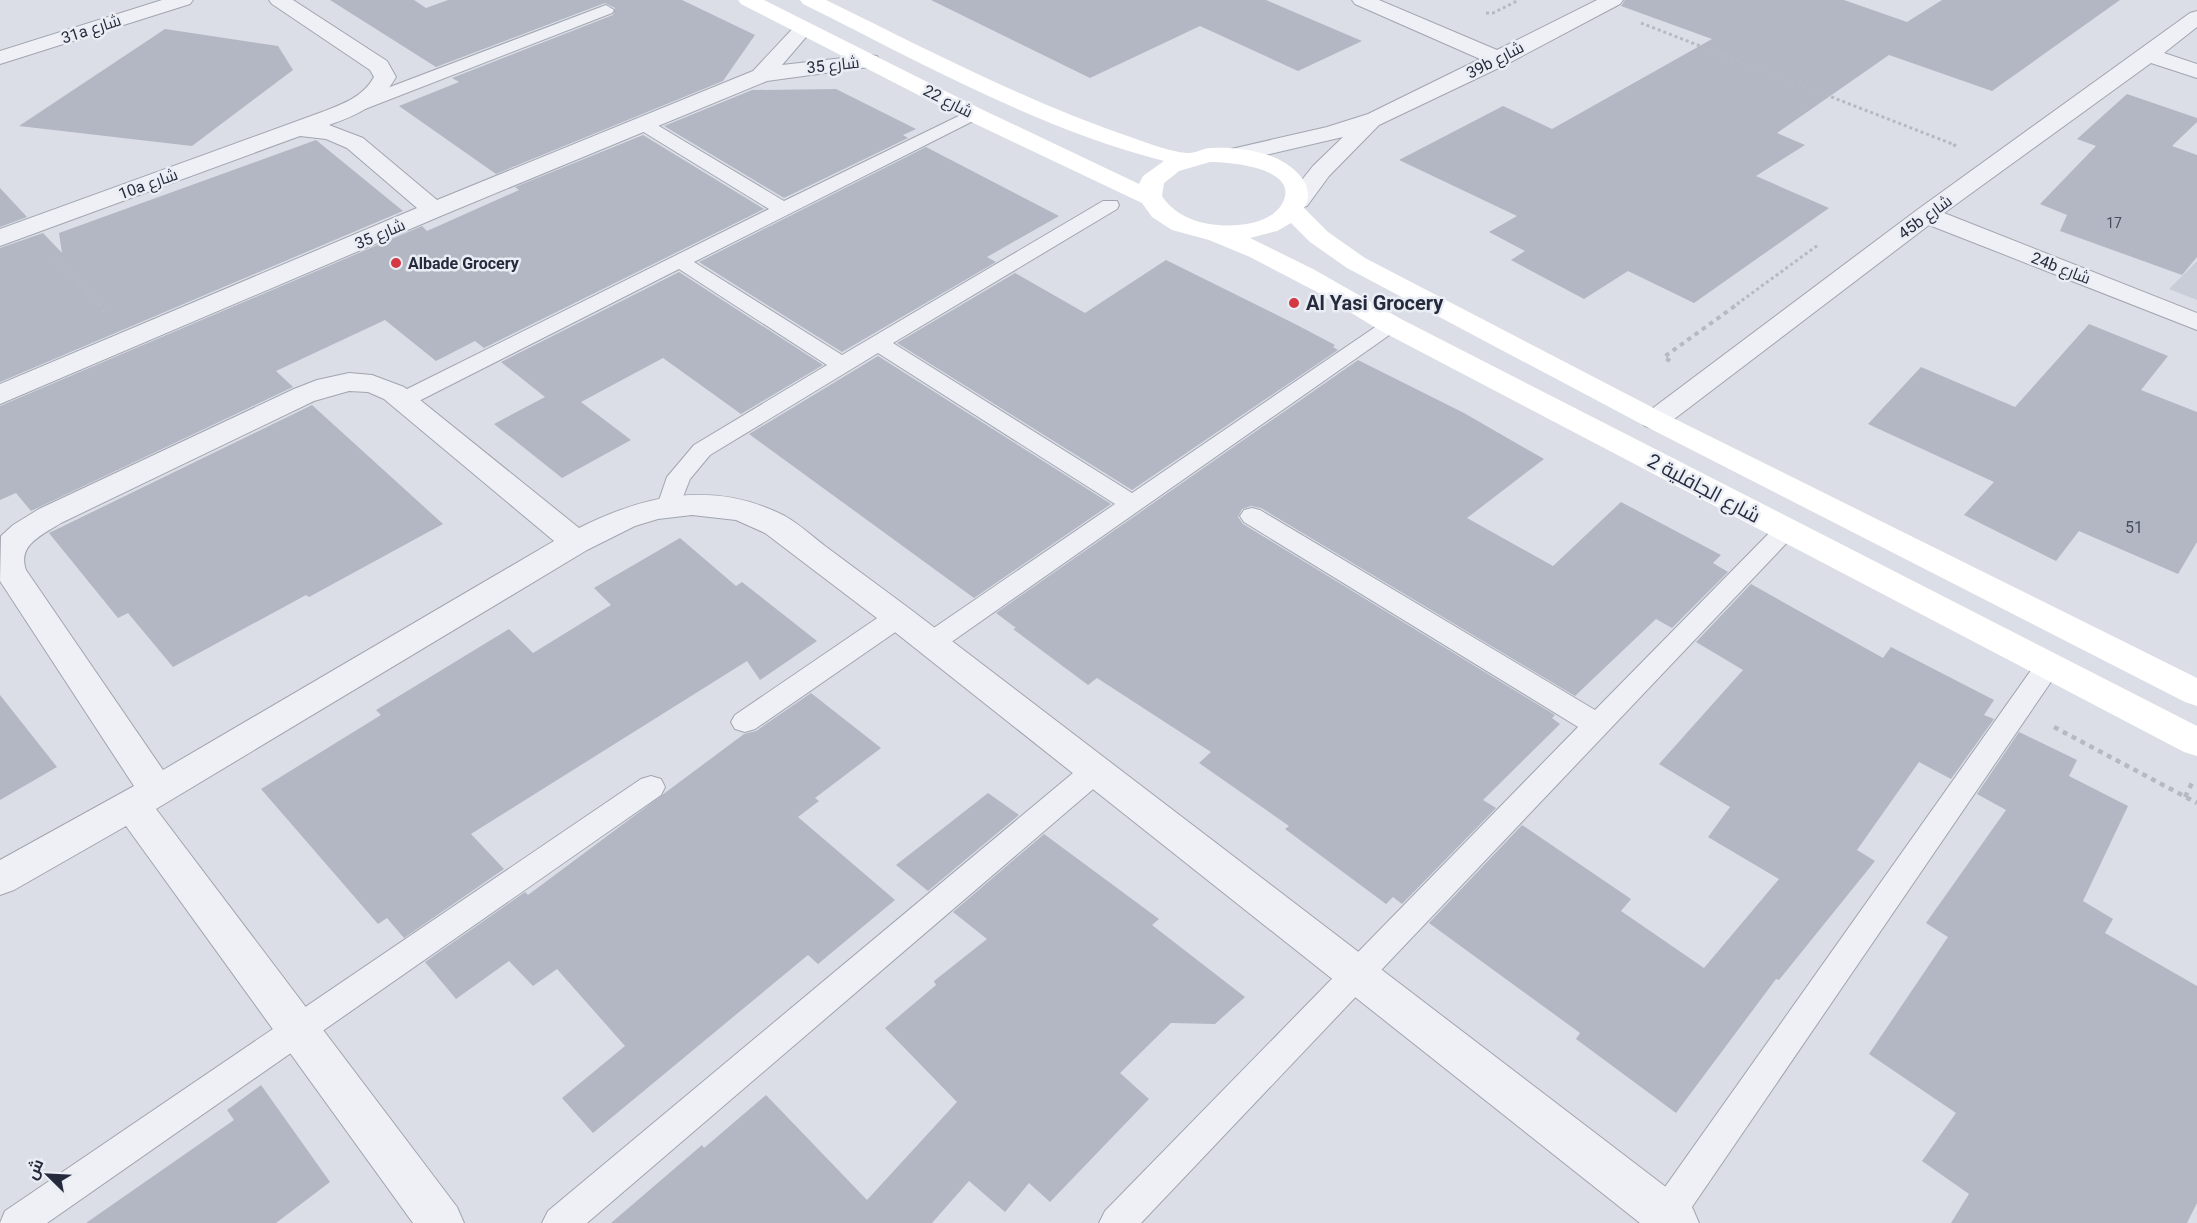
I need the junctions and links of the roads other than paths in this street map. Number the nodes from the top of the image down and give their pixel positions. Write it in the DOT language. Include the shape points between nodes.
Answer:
graph roads {
  1 [pos="183,0"];
  2 [pos="279,0"];
  3 [pos="748,0"];
  4 [pos="810,0"];
  5 [pos="1362,0"];
  6 [pos="1613,0"];
  7 [pos="606,10"];
  8 [pos="2197,17"];
  9 [pos="803,29"];
  10 [pos="2148,55"];
  11 [pos="0,58"];
  12 [pos="1499,59"];
  13 [pos="869,61"];
  14 [pos="2197,71"];
  15 [pos="761,76"];
  16 [pos="359,105"];
  17 [pos="973,114"];
  18 [pos="1377,119"];
  19 [pos="643,124"];
  20 [pos="296,129"];
  21 [pos="1235,155"];
  22 [pos="1184,159"];
  23 [pos="1150,198"];
  24 [pos="1110,205"];
  25 [pos="1295,205"];
  26 [pos="783,209"];
  27 [pos="434,210"];
  28 [pos="1926,215"];
  29 [pos="1212,232"];
  30 [pos="0,238"];
  31 [pos="680,261"];
  32 [pos="2197,322"];
  33 [pos="1391,325"];
  34 [pos="879,344"];
  35 [pos="842,365"];
  36 [pos="0,395"];
  37 [pos="403,400"];
  38 [pos="1655,420"];
  39 [pos="1132,504"];
  40 [pos="669,506"];
  41 [pos="1252,516"];
  42 [pos="1786,531"];
  43 [pos="576,542"];
  44 [pos="898,617"];
  45 [pos="931,643"];
  46 [pos="2048,666"];
  47 [pos="2197,693"];
  48 [pos="744,722"];
  49 [pos="1598,725"];
  50 [pos="2197,742"];
  51 [pos="1095,771"];
  52 [pos="651,787"];
  53 [pos="145,799"];
  54 [pos="0,879"];
  55 [pos="1356,973"];
  56 [pos="297,1030"];
  57 [pos="1667,1220"];
  58 [pos="17,1223"];
  59 [pos="441,1223"];
  60 [pos="560,1223"];
  61 [pos="1117,1223"];
  1 -- 11 [label="street, 31a شارع"];
  2 -- 16 [label="street, 10a شارع" via="379,66 385,77 378,91"];
  3 -- 9 [label="street, شارع 22"];
  4 -- 22 [label="street, شارع 22" via="1035,110 1120,142"];
  5 -- 12 [label="street"];
  6 -- 12 [label="street, 39b شارع"];
  7 -- 16 [label="lane"];
  8 -- 10 [label="street, 45b شارع"];
  9 -- 13 [label="street, شارع 22"];
  9 -- 15 [label="street, شارع 35"];
  10 -- 14 [label="street"];
  10 -- 28 [label="street, 45b شارع"];
  12 -- 18 [label="street, 39b شارع"];
  13 -- 15 [label="street, شارع 35"];
  13 -- 17 [label="street, شارع 22"];
  15 -- 19 [label="street, شارع 35"];
  16 -- 20 [label="street, 10a شارع"];
  17 -- 23 [label="street, شارع 22"];
  17 -- 26 [label="lane"];
  18 -- 21 [label="street, 39b شارع"];
  18 -- 25 [label="street, 39b شارع" via="1321,171"];
  19 -- 26 [label="lane"];
  19 -- 27 [label="street, شارع 35"];
  20 -- 27 [label="street, 10a شارع" via="321,130 355,143"];
  20 -- 30 [label="street, 10a شارع"];
  21 -- 22 [label="street, شارع الجافلية 2"];
  21 -- 25 [label="street, شارع الجافلية 2" via="1269,164 1292,180 1297,190"];
  22 -- 23 [label="street" via="1156,175 1149,186"];
  23 -- 29 [label="street" via="1156,210 1170,220"];
  24 -- 34 [label="lane"];
  25 -- 29 [label="street" via="1280,221 1262,229"];
  25 -- 38 [label="street, شارع الجافلية 2" via="1319,237 1356,263"];
  26 -- 31 [label="lane"];
  27 -- 36 [label="street, شارع 35"];
  28 -- 32 [label="street, 24b شارع"];
  28 -- 38 [label="street, 45b شارع"];
  29 -- 33 [label="street, شارع الجافلية 2" via="1298,269"];
  31 -- 35 [label="lane"];
  31 -- 37 [label="lane"];
  33 -- 39 [label="lane"];
  33 -- 42 [label="street, شارع الجافلية 2"];
  34 -- 35 [label="lane"];
  34 -- 39 [label="lane"];
  35 -- 40 [label="lane" via="702,450 679,477"];
  37 -- 43 [label="street"];
  37 -- 53 [label="street" via="382,385 365,381 324,387 50,516 13,543 7,559 11,572"];
  38 -- 47 [label="street, شارع الجافلية 2"];
  39 -- 45 [label="lane"];
  40 -- 43 [label="street" via="638,513"];
  40 -- 44 [label="street" via="699,504 754,513 776,525"];
  41 -- 49 [label="lane"];
  42 -- 46 [label="street, شارع الجافلية 2"];
  42 -- 49 [label="lane"];
  43 -- 53 [label="street"];
  44 -- 45 [label="street"];
  44 -- 48 [label="lane"];
  45 -- 51 [label="street"];
  46 -- 50 [label="street, شارع الجافلية 2"];
  46 -- 57 [label="lane"];
  49 -- 55 [label="lane"];
  51 -- 55 [label="street"];
  51 -- 60 [label="lane"];
  52 -- 56 [label="lane"];
  53 -- 54 [label="street"];
  53 -- 56 [label="street"];
  55 -- 57 [label="street"];
  55 -- 61 [label="lane"];
  56 -- 58 [label="lane"];
  56 -- 59 [label="street"];
}
